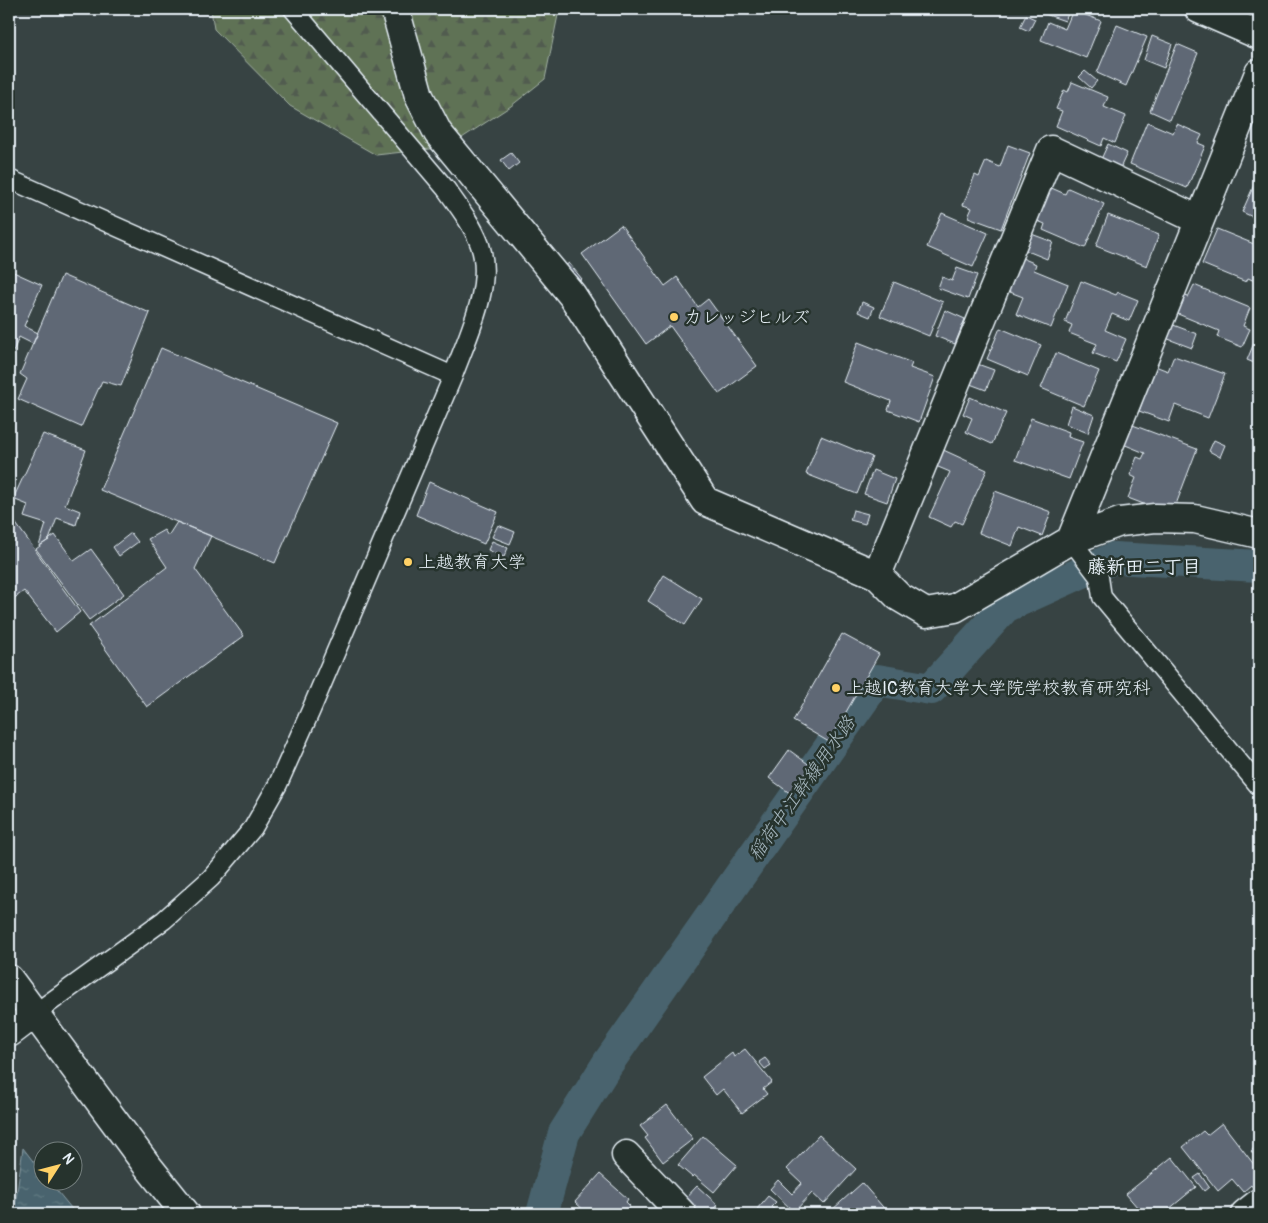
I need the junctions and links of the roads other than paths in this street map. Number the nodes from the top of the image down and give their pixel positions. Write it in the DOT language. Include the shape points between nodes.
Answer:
graph roads {
  1 [pos="293,9"];
  2 [pos="395,9"];
  3 [pos="1198,9"];
  4 [pos="1259,35"];
  5 [pos="1259,73"];
  6 [pos="9,179"];
  7 [pos="1200,220"];
  8 [pos="453,376"];
  9 [pos="1259,534"];
  10 [pos="1071,540"];
  11 [pos="877,575"];
  12 [pos="1259,786"];
  13 [pos="9,979"];
  14 [pos="34,1014"];
  15 [pos="9,1033"];
  16 [pos="626,1155"];
  17 [pos="1259,1203"];
  18 [pos="186,1214"];
  19 [pos="682,1214"];
  20 [pos="1245,1214"];
  1 -- 8 [label="lane" via="446,189 480,246 485,275 480,300"];
  2 -- 11 [label="street" via="420,96 438,133 572,294 705,501"];
  3 -- 4 [label="street"];
  5 -- 7 [label="street"];
  6 -- 8 [label="lane"];
  7 -- 10 [label="street"];
  7 -- 11 [label="street" via="1051,150"];
  8 -- 14 [label="lane" via="311,710 278,784 253,828 211,878 164,920"];
  9 -- 10 [label="street" via="1195,519 1155,518 1120,522"];
  10 -- 11 [label="street" via="955,608 926,614 899,597"];
  10 -- 12 [label="lane" via="1100,577 1102,597"];
  13 -- 14 [label="street"];
  14 -- 15 [label="street"];
  14 -- 18 [label="street"];
  16 -- 19 [label="street"];
  17 -- 20 [label="street"];
}
